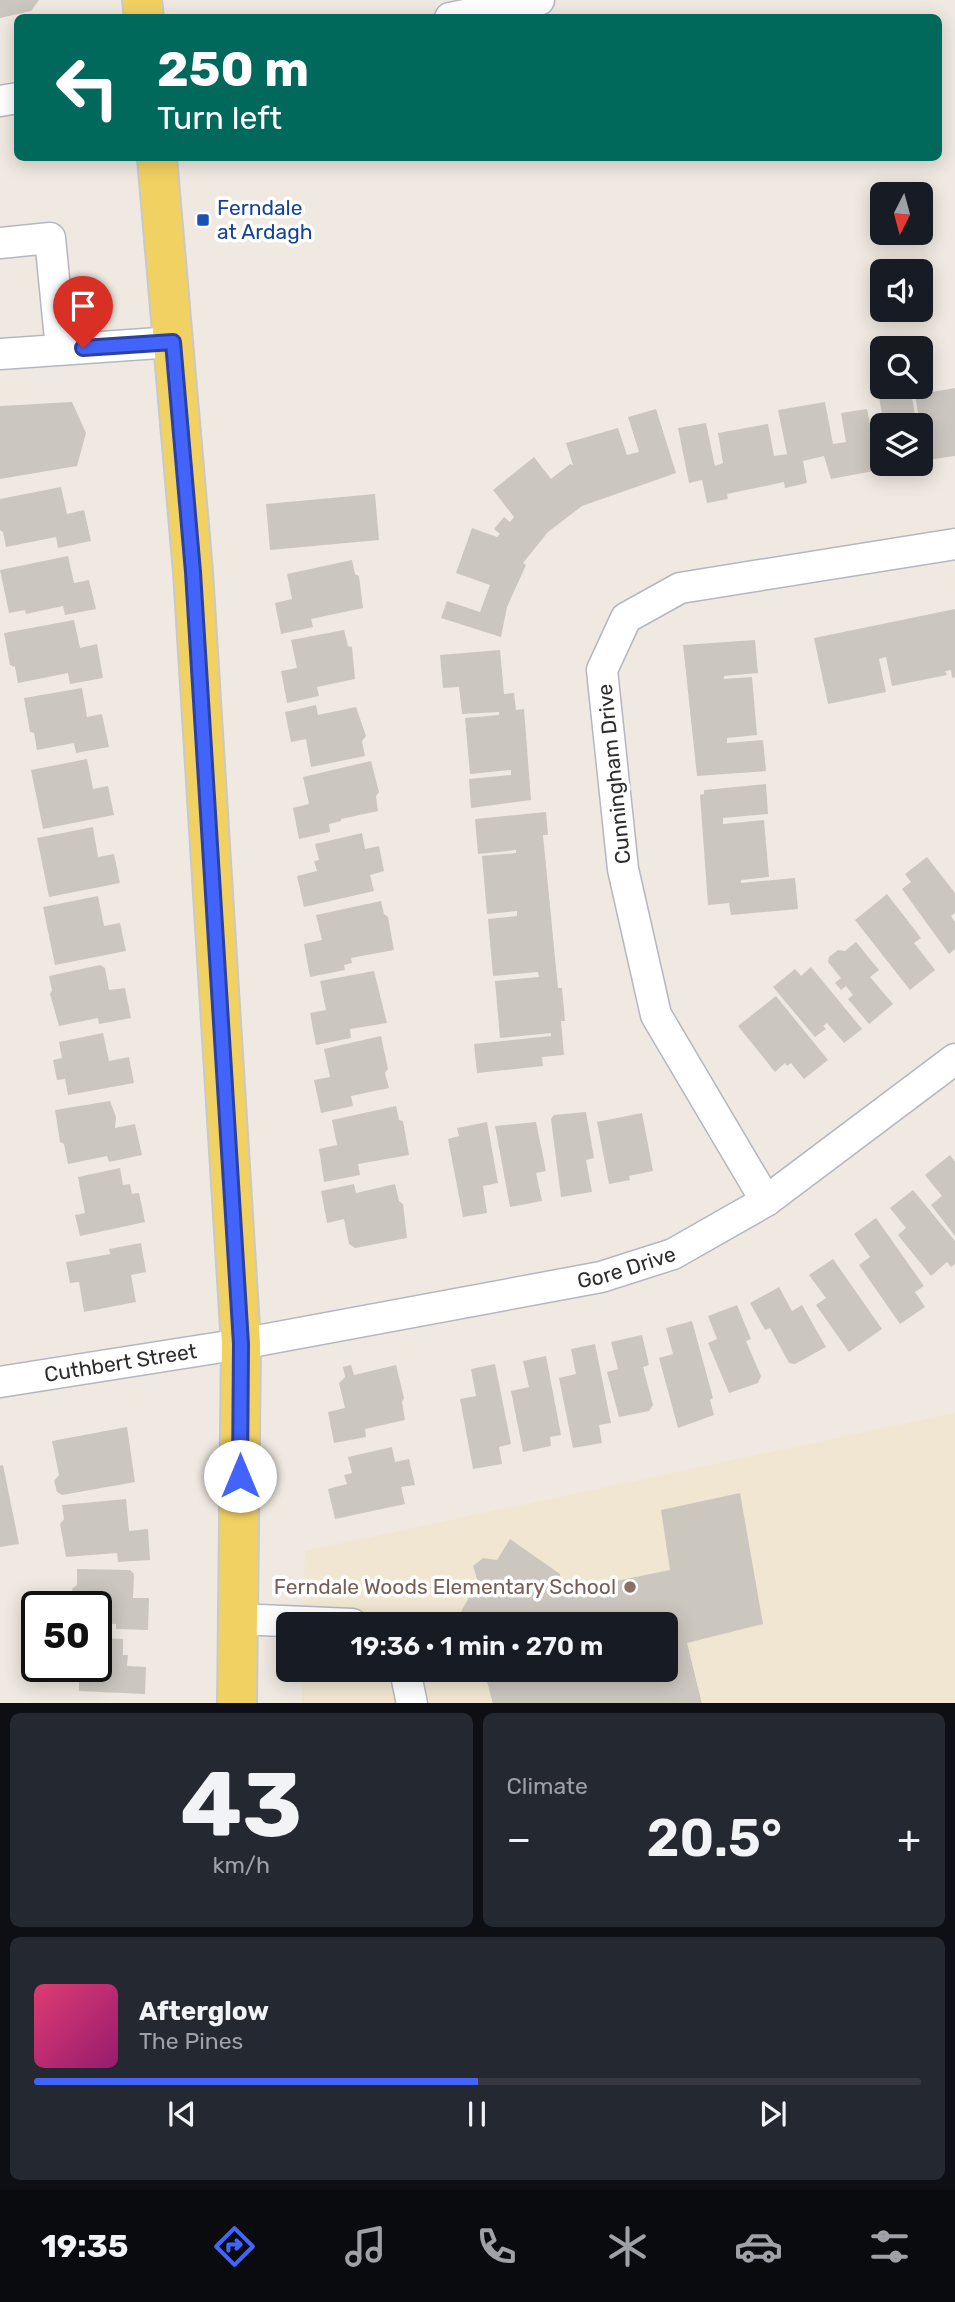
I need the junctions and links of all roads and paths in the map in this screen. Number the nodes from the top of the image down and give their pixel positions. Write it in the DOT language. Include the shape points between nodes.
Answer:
graph roads {
  1 [pos="539,0"];
  2 [pos="470,14"];
  3 [pos="157,161"];
  4 [pos="0,243"];
  5 [pos="173,342"];
  6 [pos="61,349"];
  7 [pos="0,354"];
  8 [pos="955,544"];
  9 [pos="955,1059"];
  10 [pos="766,1201"];
  11 [pos="241,1344"];
  12 [pos="0,1382"];
  13 [pos="238,1619"];
  14 [pos="276,1621"];
  15 [pos="408,1682"];
  16 [pos="237,1703"];
  17 [pos="412,1703"];
  1 -- 2 [label="street"];
  3 -- 5 [label="main road"];
  4 -- 6 [label="street" via="51,238"];
  5 -- 6 [label="street"];
  5 -- 11 [label="main road" via="193,572"];
  6 -- 7 [label="street"];
  8 -- 10 [label="street, Cunningham Drive" via="680,588 626,618 602,670 624,869 656,1014"];
  9 -- 10 [label="street, Gore Drive"];
  10 -- 11 [label="street, Gore Drive" via="673,1254 601,1277"];
  11 -- 12 [label="street, Cuthbert Street"];
  11 -- 13 [label="main road"];
  13 -- 14 [label="street"];
  13 -- 16 [label="main road"];
  15 -- 17 [label="street"];
}
